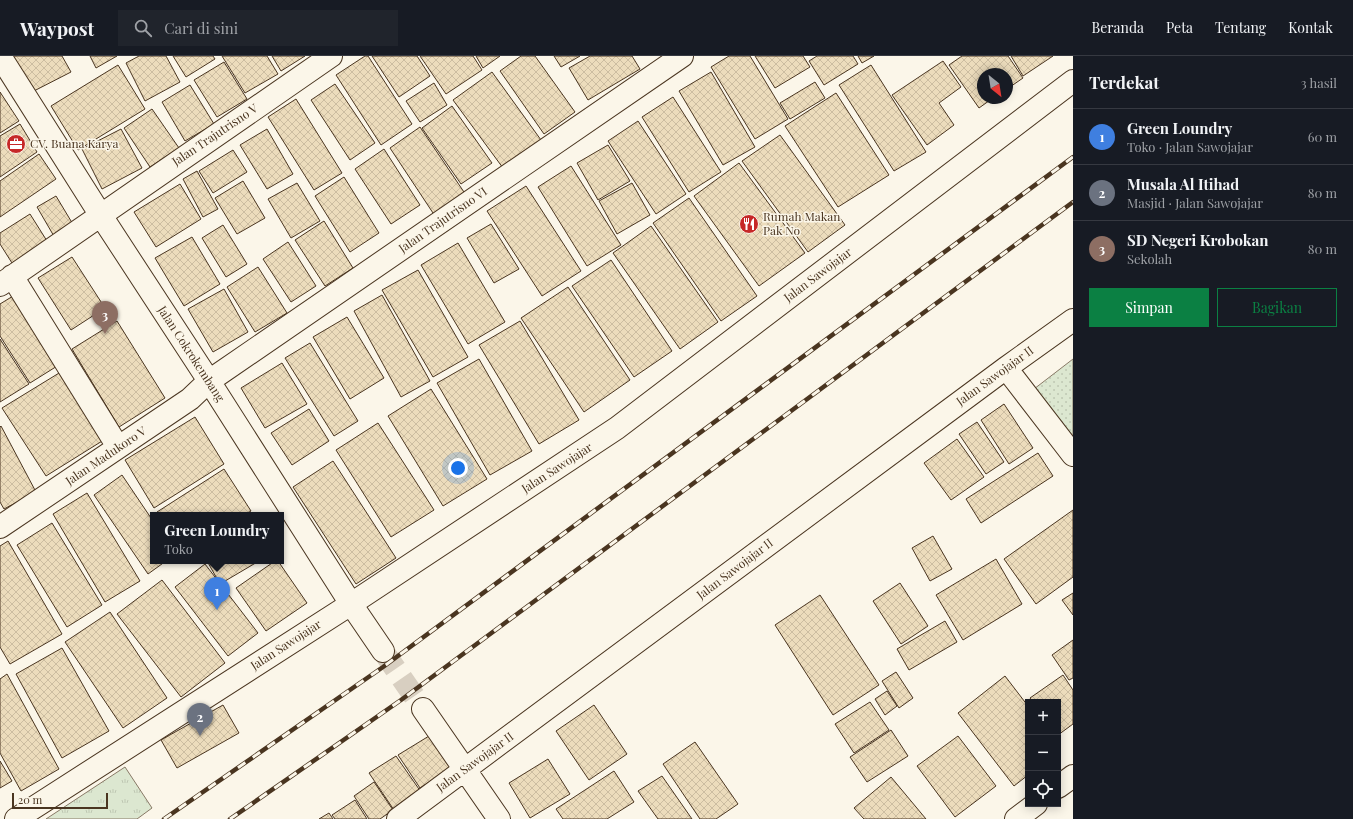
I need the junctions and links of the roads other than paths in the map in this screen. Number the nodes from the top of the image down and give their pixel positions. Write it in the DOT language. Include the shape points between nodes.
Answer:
graph roads {
  1 [pos="0,56"];
  2 [pos="331,56"];
  3 [pos="678,57"];
  4 [pos="1073,81"];
  5 [pos="100,214"];
  6 [pos="6,281"];
  7 [pos="1073,320"];
  8 [pos="1006,368"];
  9 [pos="209,381"];
  10 [pos="118,447"];
  11 [pos="1073,455"];
  12 [pos="1,523"];
  13 [pos="350,604"];
  14 [pos="383,651"];
  15 [pos="423,709"];
  16 [pos="465,770"];
  17 [pos="1073,776"];
  18 [pos="1061,785"];
  19 [pos="1032,807"];
  20 [pos="16,819"];
  21 [pos="398,819"];
  22 [pos="499,819"];
  23 [pos="1016,819"];
  1 -- 5 [label="street, Jalan Cokrokembang"];
  2 -- 5 [label="street, Jalan Trajutrisno V"];
  3 -- 9 [label="street, Jalan Trajutrisno VI"];
  4 -- 13 [label="street, Jalan Sawojajar" via="617,428"];
  5 -- 6 [label="street, Jalan Trajutrisno V"];
  5 -- 9 [label="street, Jalan Cokrokembang"];
  6 -- 10 [label="street"];
  7 -- 8 [label="street, Jalan Sawojajar II"];
  8 -- 11 [label="street"];
  8 -- 16 [label="street, Jalan Sawojajar II"];
  9 -- 10 [label="street, Jalan Madukoro V" via="190,399"];
  9 -- 13 [label="street, Jalan Cokrokembang"];
  10 -- 12 [label="street, Jalan Madukoro V"];
  13 -- 14 [label="street, Jalan Cokrokembang"];
  13 -- 20 [label="street, Jalan Sawojajar"];
  15 -- 16 [label="street"];
  16 -- 21 [label="street, Jalan Sawojajar II"];
  16 -- 22 [label="street"];
  17 -- 18 [label="street"];
  19 -- 23 [label="street"];
}
